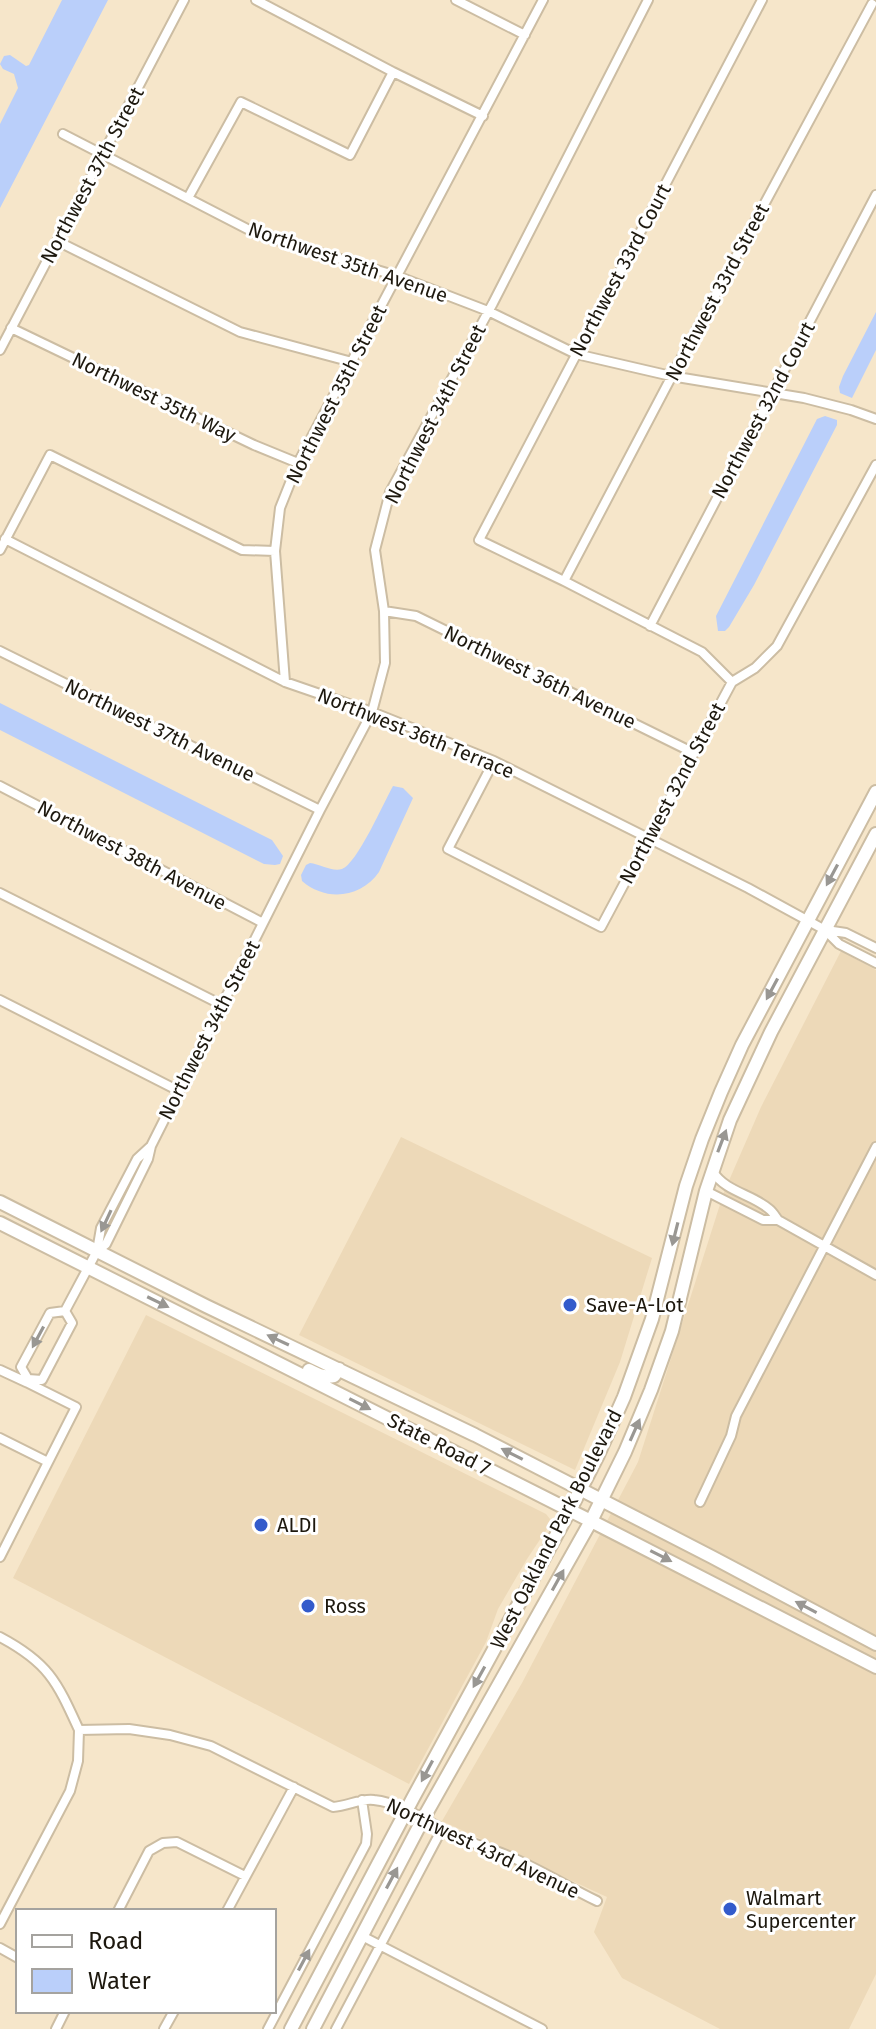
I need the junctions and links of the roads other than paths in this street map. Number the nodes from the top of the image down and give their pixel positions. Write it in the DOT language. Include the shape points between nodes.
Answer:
graph roads {
  1 [pos="184,0"];
  2 [pos="256,0"];
  3 [pos="456,0"];
  4 [pos="543,0"];
  5 [pos="648,0"];
  6 [pos="762,0"];
  7 [pos="870,3"];
  8 [pos="525,35"];
  9 [pos="393,72"];
  10 [pos="483,116"];
  11 [pos="63,134"];
  12 [pos="103,155"];
  13 [pos="876,195"];
  14 [pos="188,198"];
  15 [pos="57,241"];
  16 [pos="397,276"];
  17 [pos="488,311"];
  18 [pos="11,328"];
  19 [pos="0,350"];
  20 [pos="576,354"];
  21 [pos="352,362"];
  22 [pos="671,376"];
  23 [pos="772,391"];
  24 [pos="876,419"];
  25 [pos="298,463"];
  26 [pos="876,465"];
  27 [pos="5,539"];
  28 [pos="0,550"];
  29 [pos="275,551"];
  30 [pos="564,581"];
  31 [pos="384,611"];
  32 [pos="650,626"];
  33 [pos="0,651"];
  34 [pos="285,682"];
  35 [pos="732,682"];
  36 [pos="372,712"];
  37 [pos="694,753"];
  38 [pos="494,761"];
  39 [pos="0,786"];
  40 [pos="876,792"];
  41 [pos="320,810"];
  42 [pos="876,834"];
  43 [pos="648,838"];
  44 [pos="0,893"];
  45 [pos="808,920"];
  46 [pos="263,923"];
  47 [pos="825,930"];
  48 [pos="876,948"];
  49 [pos="876,963"];
  50 [pos="0,1000"];
  51 [pos="222,1005"];
  52 [pos="179,1091"];
  53 [pos="876,1147"];
  54 [pos="695,1160"];
  55 [pos="712,1170"];
  56 [pos="706,1191"];
  57 [pos="0,1202"];
  58 [pos="778,1220"];
  59 [pos="0,1223"];
  60 [pos="825,1245"];
  61 [pos="97,1251"];
  62 [pos="88,1268"];
  63 [pos="876,1275"];
  64 [pos="65,1311"];
  65 [pos="240,1343"];
  66 [pos="339,1369"];
  67 [pos="0,1370"];
  68 [pos="27,1380"];
  69 [pos="0,1438"];
  70 [pos="48,1462"];
  71 [pos="581,1490"];
  72 [pos="602,1500"];
  73 [pos="700,1502"];
  74 [pos="570,1510"];
  75 [pos="591,1521"];
  76 [pos="0,1557"];
  77 [pos="0,1637"];
  78 [pos="876,1644"];
  79 [pos="876,1667"];
  80 [pos="79,1730"];
  81 [pos="294,1787"];
  82 [pos="362,1800"];
  83 [pos="407,1810"];
  84 [pos="423,1819"];
  85 [pos="442,1829"];
  86 [pos="245,1876"];
  87 [pos="597,1901"];
  88 [pos="119,1909"];
  89 [pos="228,1909"];
  90 [pos="327,1919"];
  91 [pos="0,1924"];
  92 [pos="345,1929"];
  93 [pos="362,1936"];
  94 [pos="379,1946"];
  95 [pos="268,2029"];
  96 [pos="291,2029"];
  97 [pos="313,2029"];
  98 [pos="336,2029"];
  99 [pos="542,2029"];
  1 -- 12 [label="street, Northwest 37th Street"];
  2 -- 9 [label="street"];
  3 -- 8 [label="street"];
  4 -- 8 [label="street, Northwest 35th Street"];
  5 -- 17 [label="street, Northwest 34th Street"];
  6 -- 20 [label="street, Northwest 33rd Court"];
  7 -- 22 [label="street, Northwest 33rd Street"];
  8 -- 10 [label="street, Northwest 35th Street"];
  9 -- 10 [label="street"];
  9 -- 14 [label="street" via="350,155 241,102"];
  10 -- 16 [label="street, Northwest 35th Street"];
  11 -- 12 [label="street, Northwest 35th Avenue"];
  12 -- 14 [label="street, Northwest 35th Avenue"];
  12 -- 15 [label="street, Northwest 37th Street"];
  13 -- 23 [label="street, Northwest 32nd Court"];
  14 -- 16 [label="street, Northwest 35th Avenue" via="257,234"];
  15 -- 18 [label="street, Northwest 37th Street"];
  15 -- 21 [label="street" via="240,332"];
  16 -- 17 [label="street, Northwest 35th Avenue"];
  16 -- 21 [label="street, Northwest 35th Street"];
  17 -- 20 [label="street, Northwest 35th Avenue"];
  17 -- 31 [label="street, Northwest 34th Street" via="390,492 375,550"];
  18 -- 19 [label="street, Northwest 37th Street"];
  18 -- 25 [label="street, Northwest 35th Way"];
  20 -- 22 [label="street, Northwest 35th Avenue"];
  20 -- 30 [label="street, Northwest 33rd Court" via="479,540"];
  21 -- 25 [label="street, Northwest 35th Street"];
  22 -- 23 [label="street, Northwest 35th Avenue"];
  22 -- 30 [label="street, Northwest 33rd Street"];
  23 -- 24 [label="street, Northwest 35th Avenue"];
  23 -- 32 [label="street, Northwest 32nd Court"];
  25 -- 29 [label="street, Northwest 35th Street" via="280,508"];
  26 -- 35 [label="street, Northwest 32nd Street" via="777,646"];
  27 -- 28 [label="street"];
  27 -- 29 [label="street" via="50,455 242,550"];
  27 -- 34 [label="street, Northwest 36th Terrace"];
  29 -- 34 [label="street, Northwest 35th Street"];
  30 -- 32 [label="street"];
  31 -- 36 [label="street, Northwest 34th Street" via="385,663"];
  31 -- 37 [label="street, Northwest 36th Avenue" via="416,616"];
  32 -- 35 [label="street" via="702,652"];
  33 -- 41 [label="street, Northwest 37th Avenue"];
  34 -- 36 [label="street, Northwest 36th Terrace"];
  35 -- 37 [label="street, Northwest 32nd Street"];
  36 -- 38 [label="street, Northwest 36th Terrace"];
  36 -- 41 [label="street, Northwest 34th Street"];
  37 -- 43 [label="street, Northwest 32nd Street"];
  38 -- 43 [label="street, Northwest 36th Terrace"];
  38 -- 43 [label="street, Northwest 32nd Street" via="448,849 601,927"];
  39 -- 46 [label="street, Northwest 38th Avenue"];
  40 -- 45 [label="main road, West Oakland Park Boulevard, one-way"];
  41 -- 46 [label="street, Northwest 34th Street"];
  42 -- 47 [label="main road, West Oakland Park Boulevard"];
  43 -- 45 [label="street, Northwest 36th Terrace"];
  44 -- 51 [label="street"];
  45 -- 47 [label="street, Northwest 36th Terrace"];
  45 -- 54 [label="main road, West Oakland Park Boulevard, one-way" via="733,1063"];
  46 -- 51 [label="street, Northwest 34th Street"];
  47 -- 48 [label="street, Northwest 36th Terrace" via="846,933"];
  47 -- 49 [label="street, Northwest 36th Terrace" via="839,944"];
  55 -- 47 [label="main road, West Oakland Park Boulevard, one-way" via="757,1059"];
  50 -- 52 [label="street"];
  51 -- 52 [label="street, Northwest 34th Street"];
  52 -- 61 [label="street, Northwest 34th Street" via="101,1228"];
  53 -- 60 [label="street"];
  54 -- 56 [label="main road"];
  54 -- 71 [label="main road, West Oakland Park Boulevard, one-way" via="639,1357"];
  55 -- 56 [label="main road, West Oakland Park Boulevard"];
  55 -- 58 [label="street" via="717,1179 768,1208"];
  56 -- 58 [label="street" via="763,1220"];
  72 -- 56 [label="main road, West Oakland Park Boulevard, one-way" via="662,1361"];
  57 -- 61 [label="main road, State Road 7"];
  58 -- 60 [label="street"];
  59 -- 62 [label="main road, State Road 7"];
  60 -- 63 [label="street"];
  60 -- 73 [label="street" via="736,1416"];
  61 -- 62 [label="street, Northwest 34th Street"];
  66 -- 61 [label="main road, State Road 7, one-way"];
  62 -- 64 [label="street, Northwest 34th Street"];
  62 -- 65 [label="main road, State Road 7, one-way"];
  64 -- 68 [label="street, Northwest 34th Street, one-way" via="50,1313 21,1367"];
  64 -- 68 [label="street, Northwest 34th Street" via="72,1323 42,1380"];
  65 -- 66 [label="main road" via="261,1346 320,1375 334,1376"];
  65 -- 74 [label="main road, State Road 7, one-way"];
  71 -- 66 [label="main road, State Road 7, one-way"];
  67 -- 68 [label="street"];
  68 -- 70 [label="street" via="76,1407"];
  69 -- 70 [label="street"];
  70 -- 76 [label="street"];
  71 -- 72 [label="main road, State Road 7"];
  71 -- 74 [label="main road, West Oakland Park Boulevard"];
  72 -- 75 [label="main road, West Oakland Park Boulevard"];
  78 -- 72 [label="main road, State Road 7, one-way"];
  74 -- 75 [label="main road, State Road 7"];
  74 -- 83 [label="main road, West Oakland Park Boulevard, one-way"];
  75 -- 79 [label="main road, State Road 7, one-way"];
  84 -- 75 [label="main road, West Oakland Park Boulevard, one-way"];
  77 -- 80 [label="street" via="46,1669"];
  80 -- 81 [label="street, Northwest 43rd Avenue" via="170,1735 211,1746"];
  80 -- 91 [label="street" via="70,1791"];
  81 -- 82 [label="street, Northwest 43rd Avenue" via="333,1807"];
  81 -- 86 [label="street"];
  82 -- 83 [label="street, Northwest 43rd Avenue"];
  82 -- 90 [label="street" via="366,1844"];
  83 -- 84 [label="street, Northwest 43rd Avenue"];
  83 -- 92 [label="main road, West Oakland Park Boulevard"];
  84 -- 85 [label="street, Northwest 43rd Avenue"];
  93 -- 84 [label="main road, West Oakland Park Boulevard, one-way"];
  85 -- 87 [label="street, Northwest 43rd Avenue"];
  85 -- 94 [label="street"];
  86 -- 88 [label="street" via="177,1842 163,1843 149,1851"];
  86 -- 89 [label="street"];
  90 -- 92 [label="street"];
  95 -- 90 [label="street, one-way"];
  92 -- 96 [label="main road, West Oakland Park Boulevard"];
  93 -- 94 [label="street"];
  93 -- 97 [label="main road, West Oakland Park Boulevard"];
  94 -- 98 [label="street"];
  94 -- 99 [label="street"];
}
